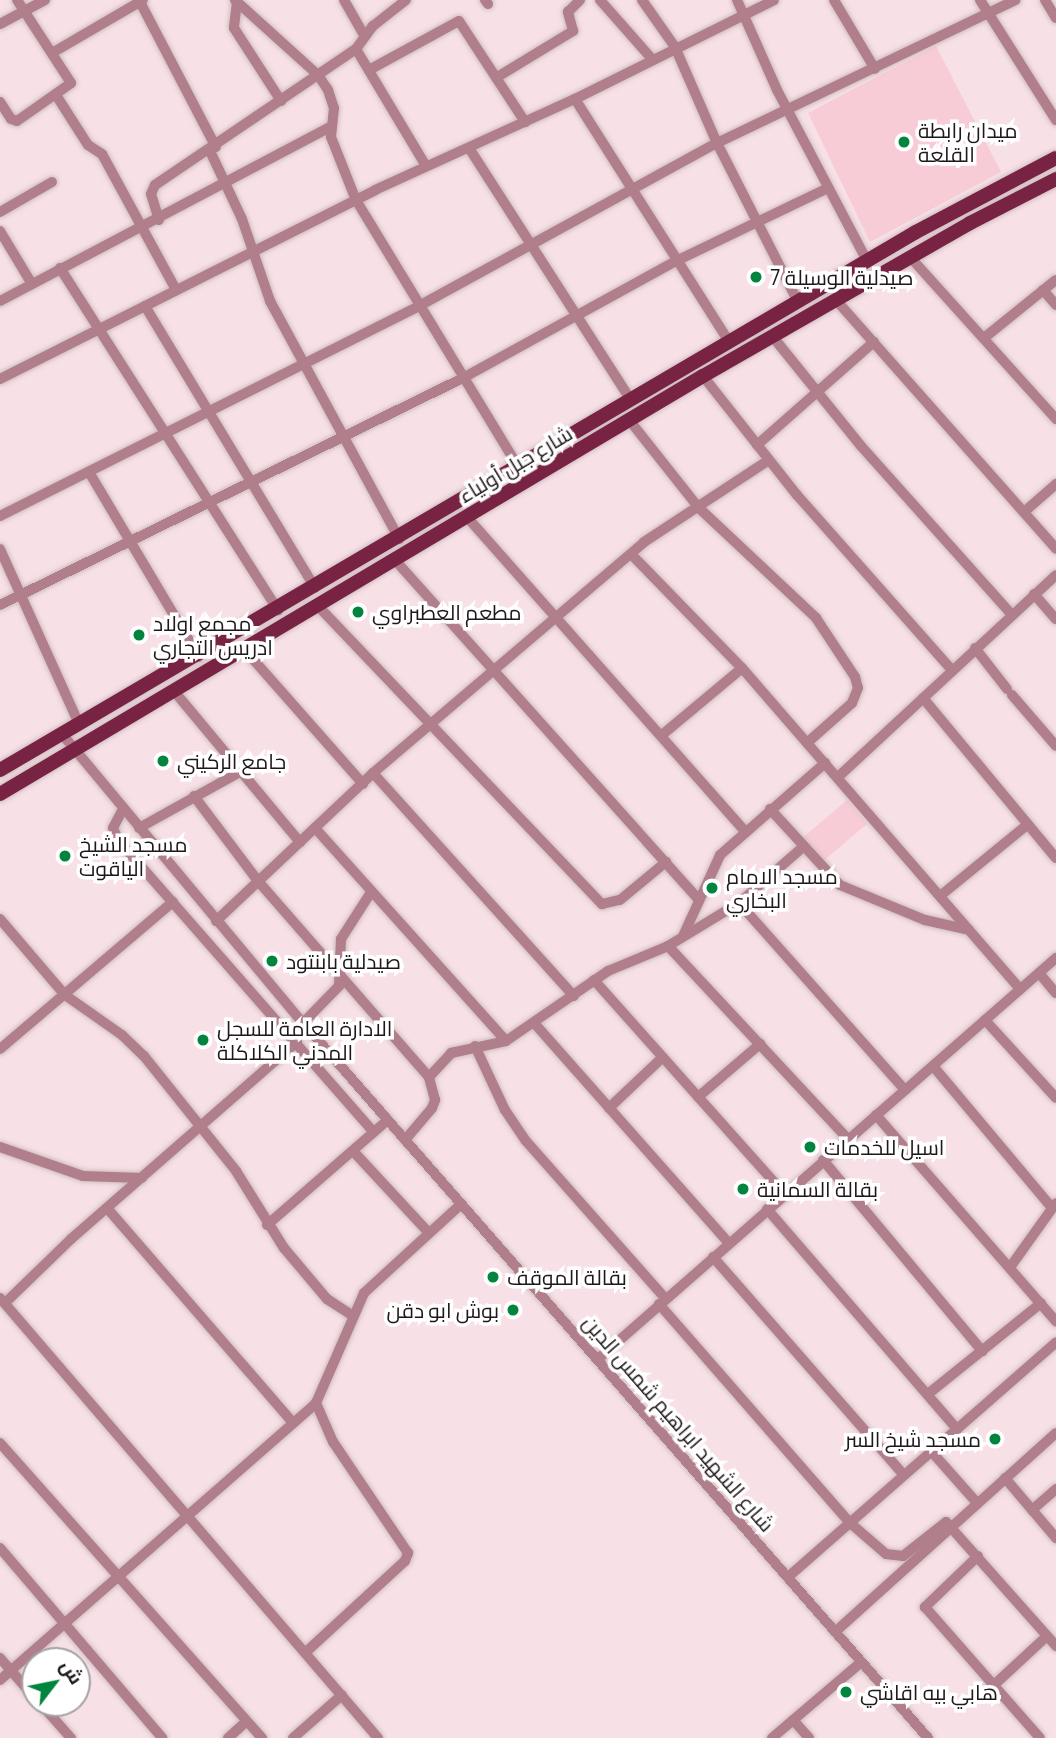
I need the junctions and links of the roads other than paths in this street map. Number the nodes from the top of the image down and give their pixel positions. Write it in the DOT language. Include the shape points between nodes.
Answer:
graph roads {
  1 [pos="17,0"];
  2 [pos="44,0"];
  3 [pos="344,0"];
  4 [pos="407,0"];
  5 [pos="580,0"];
  6 [pos="600,0"];
  7 [pos="642,0"];
  8 [pos="737,0"];
  9 [pos="774,0"];
  10 [pos="834,0"];
  11 [pos="980,0"];
  12 [pos="1015,0"];
  13 [pos="1045,0"];
  14 [pos="141,1"];
  15 [pos="236,1"];
  16 [pos="24,12"];
  17 [pos="989,13"];
  18 [pos="744,14"];
  19 [pos="1056,18"];
  20 [pos="0,24"];
  21 [pos="364,35"];
  22 [pos="675,47"];
  23 [pos="356,49"];
  24 [pos="52,53"];
  25 [pos="652,59"];
  26 [pos="875,69"];
  27 [pos="369,70"];
  28 [pos="318,75"];
  29 [pos="499,76"];
  30 [pos="56,95"];
  31 [pos="575,99"];
  32 [pos="281,101"];
  33 [pos="0,102"];
  34 [pos="788,111"];
  35 [pos="1056,120"];
  36 [pos="525,121"];
  37 [pos="330,127"];
  38 [pos="717,143"];
  39 [pos="469,148"];
  40 [pos="213,149"];
  41 [pos="1056,158"];
  42 [pos="426,166"];
  43 [pos="1056,179"];
  44 [pos="52,182"];
  45 [pos="226,185"];
  46 [pos="632,187"];
  47 [pos="828,188"];
  48 [pos="356,200"];
  49 [pos="0,212"];
  50 [pos="159,220"];
  51 [pos="756,221"];
  52 [pos="144,228"];
  53 [pos="0,231"];
  54 [pos="533,244"];
  55 [pos="252,252"];
  56 [pos="911,258"];
  57 [pos="678,260"];
  58 [pos="867,261"];
  59 [pos="60,268"];
  60 [pos="1056,280"];
  61 [pos="32,284"];
  62 [pos="176,290"];
  63 [pos="1043,290"];
  64 [pos="836,300"];
  65 [pos="0,301"];
  66 [pos="798,302"];
  67 [pos="1056,304"];
  68 [pos="145,306"];
  69 [pos="419,306"];
  70 [pos="579,318"];
  71 [pos="97,330"];
  72 [pos="773,337"];
  73 [pos="984,338"];
  74 [pos="729,342"];
  75 [pos="874,342"];
  76 [pos="303,364"];
  77 [pos="703,376"];
  78 [pos="463,377"];
  79 [pos="0,379"];
  80 [pos="818,394"];
  81 [pos="630,399"];
  82 [pos="210,411"];
  83 [pos="1056,419"];
  84 [pos="630,421"];
  85 [pos="164,434"];
  86 [pos="342,437"];
  87 [pos="757,445"];
  88 [pos="769,460"];
  89 [pos="519,468"];
  90 [pos="89,472"];
  91 [pos="251,481"];
  92 [pos="1056,484"];
  93 [pos="207,504"];
  94 [pos="699,508"];
  95 [pos="1024,512"];
  96 [pos="0,516"];
  97 [pos="467,517"];
  98 [pos="398,539"];
  99 [pos="131,541"];
  100 [pos="0,549"];
  101 [pos="1056,549"];
  102 [pos="631,554"];
  103 [pos="395,560"];
  104 [pos="1056,575"];
  105 [pos="315,588"];
  106 [pos="1034,594"];
  107 [pos="20,596"];
  108 [pos="0,606"];
  109 [pos="318,606"];
  110 [pos="278,610"];
  111 [pos="1012,615"];
  112 [pos="555,620"];
  113 [pos="1056,620"];
  114 [pos="975,648"];
  115 [pos="244,649"];
  116 [pos="199,657"];
  117 [pos="742,668"];
  118 [pos="952,670"];
  119 [pos="491,671"];
  120 [pos="174,691"];
  121 [pos="923,698"];
  122 [pos="79,724"];
  123 [pos="431,724"];
  124 [pos="62,734"];
  125 [pos="662,735"];
  126 [pos="807,743"];
  127 [pos="1056,746"];
  128 [pos="74,750"];
  129 [pos="825,763"];
  130 [pos="0,770"];
  131 [pos="240,772"];
  132 [pos="373,774"];
  133 [pos="838,777"];
  134 [pos="363,784"];
  135 [pos="0,794"];
  136 [pos="194,796"];
  137 [pos="123,809"];
  138 [pos="770,809"];
  139 [pos="1027,825"];
  140 [pos="139,828"];
  141 [pos="315,828"];
  142 [pos="744,830"];
  143 [pos="300,842"];
  144 [pos="803,848"];
  145 [pos="1056,858"];
  146 [pos="666,862"];
  147 [pos="258,881"];
  148 [pos="371,892"];
  149 [pos="940,896"];
  150 [pos="697,898"];
  151 [pos="173,902"];
  152 [pos="739,903"];
  153 [pos="0,919"];
  154 [pos="216,921"];
  155 [pos="969,930"];
  156 [pos="683,936"];
  157 [pos="668,946"];
  158 [pos="1056,958"];
  159 [pos="1039,973"];
  160 [pos="341,978"];
  161 [pos="594,980"];
  162 [pos="1020,989"];
  163 [pos="1056,993"];
  164 [pos="65,995"];
  165 [pos="573,996"];
  166 [pos="281,997"];
  167 [pos="266,1009"];
  168 [pos="985,1020"];
  169 [pos="303,1023"];
  170 [pos="535,1024"];
  171 [pos="506,1041"];
  172 [pos="297,1042"];
  173 [pos="760,1044"];
  174 [pos="475,1046"];
  175 [pos="0,1049"];
  176 [pos="663,1058"];
  177 [pos="933,1066"];
  178 [pos="429,1077"];
  179 [pos="905,1090"];
  180 [pos="698,1097"];
  181 [pos="1056,1098"];
  182 [pos="609,1108"];
  183 [pos="876,1115"];
  184 [pos="388,1120"];
  185 [pos="200,1128"];
  186 [pos="374,1132"];
  187 [pos="848,1139"];
  188 [pos="405,1140"];
  189 [pos="0,1147"];
  190 [pos="353,1151"];
  191 [pos="823,1160"];
  192 [pos="142,1178"];
  193 [pos="785,1194"];
  194 [pos="461,1204"];
  195 [pos="1054,1205"];
  196 [pos="107,1208"];
  197 [pos="767,1209"];
  198 [pos="267,1225"];
  199 [pos="429,1233"];
  200 [pos="729,1243"];
  201 [pos="713,1256"];
  202 [pos="1011,1266"];
  203 [pos="2,1301"];
  204 [pos="662,1301"];
  205 [pos="1041,1303"];
  206 [pos="353,1316"];
  207 [pos="1056,1321"];
  208 [pos="1056,1342"];
  209 [pos="982,1351"];
  210 [pos="598,1359"];
  211 [pos="928,1394"];
  212 [pos="316,1403"];
  213 [pos="293,1423"];
  214 [pos="957,1429"];
  215 [pos="1056,1433"];
  216 [pos="0,1443"];
  217 [pos="931,1451"];
  218 [pos="903,1474"];
  219 [pos="1005,1478"];
  220 [pos="1056,1489"];
  221 [pos="977,1503"];
  222 [pos="1032,1510"];
  223 [pos="188,1515"];
  224 [pos="849,1522"];
  225 [pos="951,1526"];
  226 [pos="1056,1538"];
  227 [pos="0,1548"];
  228 [pos="978,1556"];
  229 [pos="115,1575"];
  230 [pos="788,1577"];
  231 [pos="62,1622"];
  232 [pos="835,1632"];
  233 [pos="1048,1636"];
  234 [pos="1056,1646"];
  235 [pos="306,1652"];
  236 [pos="0,1658"];
  237 [pos="860,1662"];
  238 [pos="10,1670"];
  239 [pos="0,1680"];
  240 [pos="21,1682"];
  241 [pos="995,1685"];
  242 [pos="342,1695"];
  243 [pos="52,1717"];
  244 [pos="793,1720"];
  245 [pos="247,1721"];
  246 [pos="71,1738"];
  247 [pos="162,1738"];
  248 [pos="228,1738"];
  249 [pos="262,1738"];
  250 [pos="293,1738"];
  251 [pos="378,1738"];
  252 [pos="772,1738"];
  253 [pos="809,1738"];
  254 [pos="928,1738"];
  255 [pos="1040,1738"];
  1 -- 16 [label="street"];
  2 -- 16 [label="street"];
  3 -- 21 [label="street"];
  4 -- 21 [label="street"];
  5 -- 29 [label="street" via="568,12 573,31"];
  6 -- 25 [label="street"];
  7 -- 22 [label="street"];
  8 -- 18 [label="street"];
  9 -- 18 [label="street"];
  10 -- 26 [label="street"];
  11 -- 17 [label="street"];
  12 -- 17 [label="street"];
  13 -- 19 [label="street"];
  14 -- 24 [label="street"];
  14 -- 40 [label="street"];
  15 -- 28 [label="street"];
  15 -- 32 [label="street" via="234,28"];
  16 -- 20 [label="street"];
  16 -- 24 [label="street"];
  17 -- 26 [label="street"];
  17 -- 35 [label="street"];
  18 -- 22 [label="street"];
  18 -- 34 [label="street"];
  21 -- 23 [label="street"];
  22 -- 25 [label="street"];
  22 -- 38 [label="street"];
  23 -- 27 [label="street"];
  23 -- 28 [label="street"];
  24 -- 30 [label="street" via="71,83"];
  25 -- 31 [label="street"];
  26 -- 34 [label="street"];
  27 -- 29 [label="street" via="459,21"];
  27 -- 42 [label="street"];
  28 -- 32 [label="street"];
  28 -- 37 [label="street" via="332,97"];
  29 -- 36 [label="street"];
  30 -- 33 [label="street" via="17,121"];
  30 -- 52 [label="street" via="90,147 102,154"];
  31 -- 36 [label="street"];
  31 -- 46 [label="street"];
  32 -- 40 [label="street"];
  34 -- 38 [label="street"];
  34 -- 47 [label="street"];
  36 -- 39 [label="street"];
  37 -- 45 [label="street"];
  37 -- 48 [label="street"];
  38 -- 46 [label="street"];
  38 -- 51 [label="street"];
  39 -- 42 [label="street"];
  39 -- 54 [label="street"];
  40 -- 45 [label="street"];
  40 -- 50 [label="street" via="155,185 151,194"];
  41 -- 58 [label="main road, شارع جبل أولياء"];
  42 -- 48 [label="street"];
  43 -- 56 [label="main road, شارع جبل أولياء"];
  44 -- 49 [label="street"];
  45 -- 50 [label="street"];
  45 -- 55 [label="street"];
  46 -- 54 [label="street"];
  46 -- 57 [label="street"];
  47 -- 51 [label="street"];
  47 -- 58 [label="street"];
  48 -- 55 [label="street"];
  48 -- 69 [label="street"];
  50 -- 52 [label="street"];
  51 -- 57 [label="street"];
  51 -- 66 [label="street"];
  52 -- 59 [label="street"];
  52 -- 62 [label="street"];
  53 -- 61 [label="street"];
  54 -- 69 [label="street"];
  54 -- 70 [label="street"];
  55 -- 62 [label="street"];
  55 -- 76 [label="street" via="270,301"];
  56 -- 64 [label="main road, شارع جبل أولياء"];
  56 -- 73 [label="street"];
  57 -- 70 [label="street"];
  57 -- 74 [label="street"];
  58 -- 66 [label="main road, شارع جبل أولياء"];
  59 -- 61 [label="street"];
  59 -- 71 [label="street"];
  60 -- 63 [label="street"];
  61 -- 65 [label="street"];
  62 -- 68 [label="street"];
  63 -- 67 [label="street"];
  63 -- 73 [label="street"];
  64 -- 72 [label="main road, شارع جبل أولياء"];
  64 -- 75 [label="street"];
  66 -- 74 [label="main road, شارع جبل أولياء"];
  68 -- 71 [label="street"];
  68 -- 82 [label="street"];
  69 -- 76 [label="street"];
  69 -- 78 [label="street"];
  70 -- 78 [label="street"];
  70 -- 81 [label="street"];
  71 -- 79 [label="street"];
  71 -- 85 [label="street"];
  72 -- 77 [label="main road, شارع جبل أولياء"];
  72 -- 80 [label="street"];
  73 -- 83 [label="street"];
  74 -- 81 [label="main road, شارع جبل أولياء"];
  75 -- 80 [label="street"];
  75 -- 95 [label="street"];
  76 -- 82 [label="street"];
  76 -- 86 [label="street"];
  77 -- 84 [label="main road, شارع جبل أولياء"];
  77 -- 87 [label="street"];
  78 -- 86 [label="street"];
  78 -- 89 [label="street"];
  80 -- 87 [label="street"];
  80 -- 111 [label="street"];
  81 -- 89 [label="main road, شارع جبل أولياء"];
  82 -- 85 [label="street"];
  82 -- 91 [label="street"];
  84 -- 94 [label="street"];
  84 -- 97 [label="main road, شارع جبل أولياء"];
  85 -- 90 [label="street"];
  85 -- 93 [label="street"];
  86 -- 91 [label="street"];
  86 -- 98 [label="street"];
  87 -- 88 [label="street"];
  88 -- 94 [label="street"];
  88 -- 118 [label="street"];
  89 -- 98 [label="main road, شارع جبل أولياء"];
  90 -- 96 [label="street"];
  90 -- 99 [label="street"];
  91 -- 93 [label="street"];
  91 -- 105 [label="street"];
  92 -- 95 [label="street"];
  93 -- 99 [label="street"];
  93 -- 110 [label="street"];
  94 -- 102 [label="street"];
  94 -- 126 [label="street" via="816,618 855,677 858,688 852,703"];
  95 -- 101 [label="street"];
  97 -- 103 [label="main road, شارع جبل أولياء"];
  97 -- 112 [label="street"];
  98 -- 105 [label="main road, شارع جبل أولياء"];
  99 -- 107 [label="street"];
  99 -- 116 [label="street"];
  100 -- 107 [label="street"];
  102 -- 112 [label="street"];
  102 -- 117 [label="street"];
  103 -- 109 [label="main road, شارع جبل أولياء"];
  103 -- 119 [label="street"];
  104 -- 106 [label="street"];
  105 -- 110 [label="main road, شارع جبل أولياء"];
  106 -- 111 [label="street"];
  106 -- 113 [label="street"];
  107 -- 108 [label="street"];
  107 -- 122 [label="street"];
  109 -- 115 [label="main road, شارع جبل أولياء"];
  109 -- 123 [label="street"];
  110 -- 116 [label="main road, شارع جبل أولياء"];
  111 -- 114 [label="street"];
  112 -- 119 [label="street"];
  112 -- 125 [label="street"];
  114 -- 118 [label="street"];
  114 -- 127 [label="street"];
  115 -- 120 [label="main road, شارع جبل أولياء"];
  115 -- 134 [label="street"];
  116 -- 122 [label="main road, شارع جبل أولياء"];
  117 -- 125 [label="street"];
  117 -- 126 [label="street"];
  118 -- 121 [label="street"];
  119 -- 123 [label="street"];
  119 -- 146 [label="street"];
  120 -- 128 [label="main road, شارع جبل أولياء"];
  120 -- 131 [label="street"];
  121 -- 133 [label="street"];
  121 -- 139 [label="street"];
  122 -- 124 [label="main road, شارع جبل أولياء"];
  123 -- 132 [label="street"];
  123 -- 146 [label="street" via="601,904 620,900"];
  124 -- 128 [label="street, شارع الشهيد ابراهيم شمس الدين"];
  124 -- 130 [label="main road, شارع جبل أولياء"];
  125 -- 142 [label="street"];
  126 -- 129 [label="street"];
  128 -- 135 [label="main road, شارع جبل أولياء"];
  128 -- 137 [label="street, شارع الشهيد ابراهيم شمس الدين"];
  129 -- 133 [label="street"];
  129 -- 138 [label="street"];
  131 -- 136 [label="street"];
  131 -- 143 [label="street"];
  132 -- 134 [label="street"];
  132 -- 165 [label="street"];
  133 -- 149 [label="street"];
  134 -- 141 [label="street"];
  136 -- 140 [label="street"];
  136 -- 147 [label="street"];
  137 -- 140 [label="street, شارع الشهيد ابراهيم شمس الدين"];
  137 -- 151 [label="street" via="113,832"];
  138 -- 142 [label="street"];
  138 -- 144 [label="street"];
  139 -- 145 [label="street"];
  139 -- 149 [label="street"];
  140 -- 154 [label="street, شارع الشهيد ابراهيم شمس الدين"];
  141 -- 143 [label="street"];
  141 -- 148 [label="street"];
  142 -- 150 [label="street" via="720,855"];
  143 -- 147 [label="street"];
  144 -- 152 [label="street"];
  144 -- 155 [label="street" via="826,874 855,894 925,920"];
  146 -- 150 [label="street"];
  147 -- 154 [label="street"];
  147 -- 160 [label="street"];
  148 -- 160 [label="street" via="341,939"];
  148 -- 171 [label="street"];
  149 -- 155 [label="street"];
  150 -- 156 [label="street"];
  151 -- 164 [label="street"];
  151 -- 167 [label="street"];
  152 -- 156 [label="street"];
  152 -- 179 [label="street"];
  153 -- 164 [label="street"];
  154 -- 166 [label="street, شارع الشهيد ابراهيم شمس الدين"];
  155 -- 162 [label="street"];
  156 -- 157 [label="street"];
  157 -- 161 [label="street"];
  157 -- 173 [label="street"];
  158 -- 159 [label="street"];
  159 -- 162 [label="street"];
  159 -- 163 [label="street"];
  160 -- 169 [label="street" via="336,991"];
  160 -- 178 [label="street"];
  161 -- 165 [label="street"];
  161 -- 176 [label="street"];
  162 -- 168 [label="street"];
  164 -- 175 [label="street"];
  164 -- 185 [label="street" via="133,1044"];
  165 -- 170 [label="street"];
  166 -- 167 [label="street"];
  166 -- 169 [label="street, شارع الشهيد ابراهيم شمس الدين"];
  167 -- 172 [label="street"];
  168 -- 177 [label="street"];
  168 -- 181 [label="street"];
  169 -- 184 [label="street, شارع الشهيد ابراهيم شمس الدين"];
  170 -- 171 [label="street"];
  170 -- 182 [label="street"];
  171 -- 174 [label="street"];
  172 -- 185 [label="street"];
  172 -- 186 [label="street"];
  173 -- 180 [label="street"];
  173 -- 187 [label="street"];
  174 -- 178 [label="street" via="451,1053"];
  174 -- 204 [label="street" via="505,1110 526,1141"];
  176 -- 180 [label="street"];
  176 -- 182 [label="street"];
  177 -- 179 [label="street"];
  177 -- 195 [label="street"];
  178 -- 188 [label="street" via="435,1100 432,1108"];
  179 -- 183 [label="street"];
  180 -- 193 [label="street"];
  182 -- 200 [label="street"];
  183 -- 187 [label="street"];
  183 -- 202 [label="street"];
  184 -- 186 [label="street"];
  184 -- 188 [label="street, شارع الشهيد ابراهيم شمس الدين"];
  185 -- 192 [label="street"];
  185 -- 198 [label="street" via="236,1171"];
  186 -- 190 [label="street"];
  187 -- 191 [label="street"];
  188 -- 194 [label="street, شارع الشهيد ابراهيم شمس الدين"];
  189 -- 192 [label="street" via="83,1176"];
  190 -- 198 [label="street"];
  190 -- 199 [label="street"];
  191 -- 193 [label="street"];
  191 -- 209 [label="street"];
  192 -- 196 [label="street"];
  193 -- 197 [label="street"];
  194 -- 199 [label="street"];
  194 -- 210 [label="street, شارع الشهيد ابراهيم شمس الدين"];
  195 -- 202 [label="street"];
  196 -- 203 [label="street"];
  196 -- 213 [label="street"];
  197 -- 200 [label="street"];
  197 -- 211 [label="street"];
  198 -- 206 [label="street" via="327,1299"];
  199 -- 206 [label="street" via="364,1293"];
  200 -- 201 [label="street"];
  201 -- 204 [label="street"];
  201 -- 218 [label="street"];
  202 -- 205 [label="street"];
  203 -- 223 [label="street"];
  204 -- 210 [label="street"];
  204 -- 224 [label="street"];
  205 -- 207 [label="street"];
  205 -- 209 [label="street"];
  206 -- 212 [label="street"];
  208 -- 214 [label="street"];
  209 -- 211 [label="street"];
  210 -- 230 [label="street, شارع الشهيد ابراهيم شمس الدين"];
  211 -- 214 [label="street"];
  212 -- 213 [label="street"];
  212 -- 235 [label="street" via="333,1441 408,1553 405,1562"];
  213 -- 223 [label="street"];
  214 -- 217 [label="street"];
  215 -- 219 [label="street"];
  216 -- 229 [label="street"];
  217 -- 218 [label="street"];
  217 -- 221 [label="street"];
  218 -- 224 [label="street"];
  219 -- 221 [label="street"];
  219 -- 222 [label="street"];
  220 -- 222 [label="street"];
  221 -- 225 [label="street"];
  222 -- 226 [label="street"];
  223 -- 229 [label="street"];
  223 -- 235 [label="street"];
  224 -- 225 [label="street" via="892,1558 908,1553 942,1522"];
  224 -- 230 [label="street"];
  225 -- 228 [label="street"];
  225 -- 232 [label="street"];
  227 -- 231 [label="street"];
  228 -- 233 [label="street"];
  228 -- 241 [label="street" via="925,1607"];
  229 -- 231 [label="street"];
  229 -- 245 [label="street"];
  230 -- 232 [label="street, شارع الشهيد ابراهيم شمس الدين"];
  231 -- 238 [label="street"];
  231 -- 247 [label="street"];
  232 -- 237 [label="street, شارع الشهيد ابراهيم شمس الدين"];
  233 -- 234 [label="street"];
  233 -- 241 [label="street"];
  235 -- 242 [label="street"];
  236 -- 238 [label="street"];
  237 -- 244 [label="street"];
  237 -- 254 [label="street, شارع الشهيد ابراهيم شمس الدين"];
  238 -- 239 [label="street"];
  238 -- 240 [label="street"];
  241 -- 255 [label="street"];
  242 -- 250 [label="street"];
  242 -- 251 [label="street"];
  243 -- 246 [label="street"];
  244 -- 252 [label="street"];
  244 -- 253 [label="street"];
  245 -- 248 [label="street"];
  245 -- 249 [label="street"];
}
